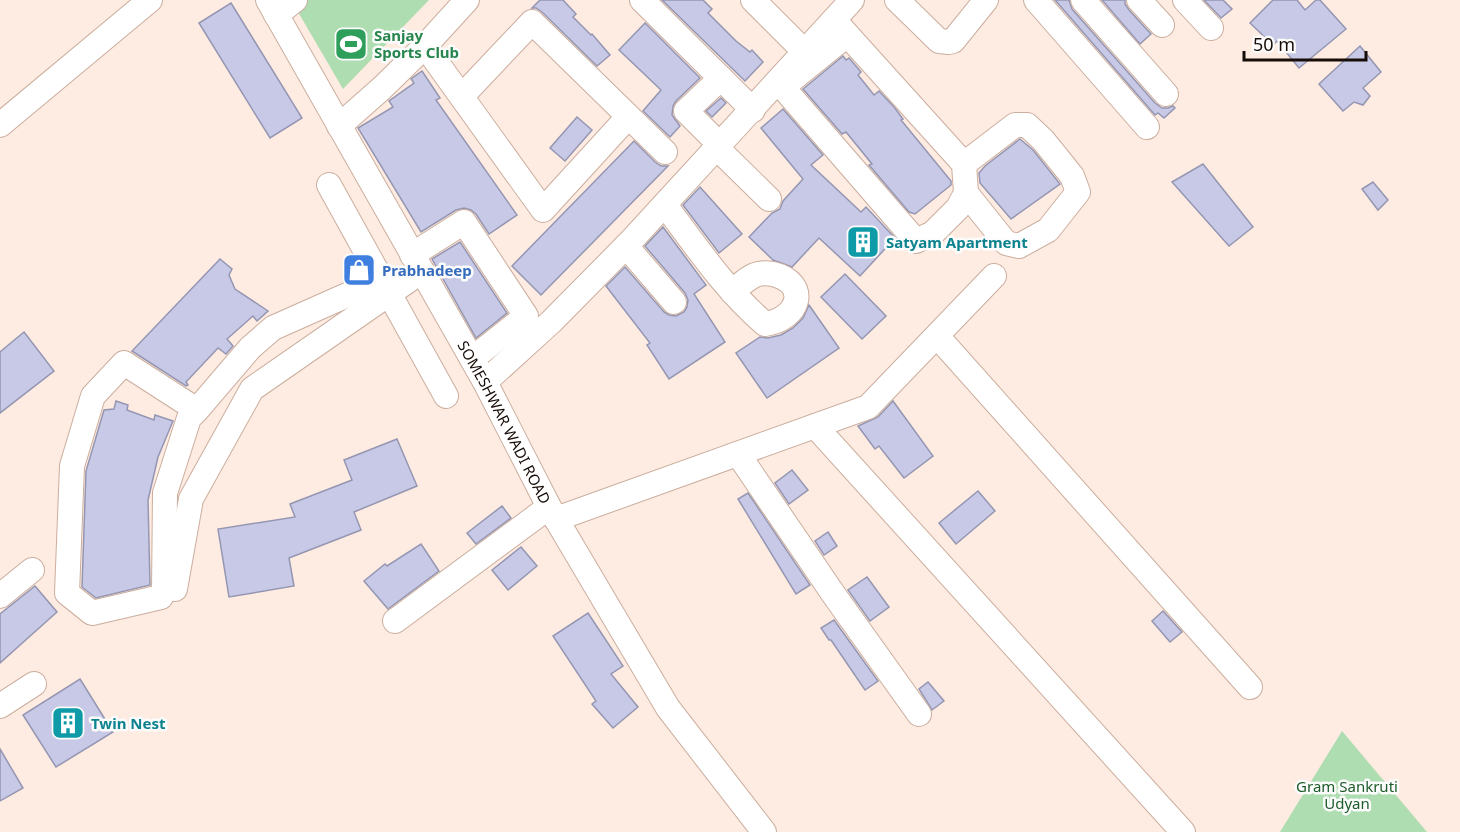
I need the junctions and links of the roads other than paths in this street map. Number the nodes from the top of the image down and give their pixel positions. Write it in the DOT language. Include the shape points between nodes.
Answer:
graph roads {
  1 [pos="150,0"];
  2 [pos="466,0"];
  3 [pos="642,0"];
  4 [pos="753,0"];
  5 [pos="852,0"];
  6 [pos="897,0"];
  7 [pos="986,0"];
  8 [pos="1036,0"];
  9 [pos="1083,0"];
  10 [pos="1139,0"];
  11 [pos="1185,0"];
  12 [pos="280,5"];
  13 [pos="1162,25"];
  14 [pos="841,28"];
  15 [pos="1211,28"];
  16 [pos="425,45"];
  17 [pos="806,52"];
  18 [pos="721,78"];
  19 [pos="1166,94"];
  20 [pos="462,96"];
  21 [pos="753,110"];
  22 [pos="628,117"];
  23 [pos="0,125"];
  24 [pos="339,126"];
  25 [pos="1147,127"];
  26 [pos="719,146"];
  27 [pos="665,152"];
  28 [pos="964,164"];
  29 [pos="329,185"];
  30 [pos="966,193"];
  31 [pos="769,199"];
  32 [pos="665,205"];
  33 [pos="626,246"];
  34 [pos="417,263"];
  35 [pos="994,276"];
  36 [pos="385,287"];
  37 [pos="732,292"];
  38 [pos="674,302"];
  39 [pos="937,336"];
  40 [pos="472,359"];
  41 [pos="485,382"];
  42 [pos="446,396"];
  43 [pos="197,410"];
  44 [pos="815,426"];
  45 [pos="738,454"];
  46 [pos="553,513"];
  47 [pos="32,570"];
  48 [pos="175,594"];
  49 [pos="0,596"];
  50 [pos="395,621"];
  51 [pos="34,684"];
  52 [pos="1250,687"];
  53 [pos="0,706"];
  54 [pos="919,714"];
  55 [pos="764,832"];
  56 [pos="1183,832"];
  1 -- 23 [label="street"];
  2 -- 16 [label="street"];
  3 -- 18 [label="street"];
  4 -- 17 [label="street"];
  5 -- 14 [label="street"];
  6 -- 7 [label="street" via="939,41 949,42"];
  8 -- 25 [label="street"];
  9 -- 19 [label="street"];
  10 -- 13 [label="street"];
  11 -- 15 [label="street"];
  12 -- 24 [label="street, SOMESHWAR WADI ROAD"];
  14 -- 17 [label="street"];
  14 -- 28 [label="street"];
  14 -- 30 [label="street" via="789,82 786,91 916,241 933,233 958,208"];
  16 -- 20 [label="street"];
  16 -- 24 [label="street"];
  17 -- 21 [label="street"];
  18 -- 21 [label="street"];
  18 -- 26 [label="street" via="687,111"];
  20 -- 22 [label="street" via="532,22"];
  20 -- 22 [label="street" via="543,210"];
  21 -- 26 [label="street"];
  22 -- 27 [label="street"];
  24 -- 34 [label="street, SOMESHWAR WADI ROAD"];
  26 -- 31 [label="street"];
  26 -- 32 [label="street"];
  28 -- 30 [label="street"];
  28 -- 30 [label="street" via="1014,124 1027,125 1072,176 1078,192 1048,230 1018,246 1006,243"];
  29 -- 36 [label="street"];
  32 -- 33 [label="street"];
  32 -- 37 [label="street"];
  33 -- 38 [label="street"];
  33 -- 41 [label="street"];
  34 -- 36 [label="street"];
  34 -- 40 [label="street, SOMESHWAR WADI ROAD"];
  34 -- 40 [label="street" via="465,222 526,316"];
  35 -- 39 [label="street"];
  36 -- 42 [label="street"];
  36 -- 43 [label="street" via="273,328 250,348"];
  36 -- 48 [label="street" via="252,389 191,500"];
  39 -- 44 [label="street" via="868,407"];
  39 -- 52 [label="street"];
  40 -- 41 [label="street, SOMESHWAR WADI ROAD"];
  41 -- 46 [label="street, SOMESHWAR WADI ROAD"];
  43 -- 43 [label="street" via="189,418 165,493 161,597 92,613 67,592 72,466 93,396 124,363"];
  44 -- 45 [label="street"];
  44 -- 56 [label="street"];
  45 -- 46 [label="street"];
  45 -- 54 [label="street"];
  46 -- 50 [label="street"];
  46 -- 55 [label="street, SOMESHWAR WADI ROAD" via="668,708"];
  47 -- 49 [label="street"];
  51 -- 53 [label="street"];
}
